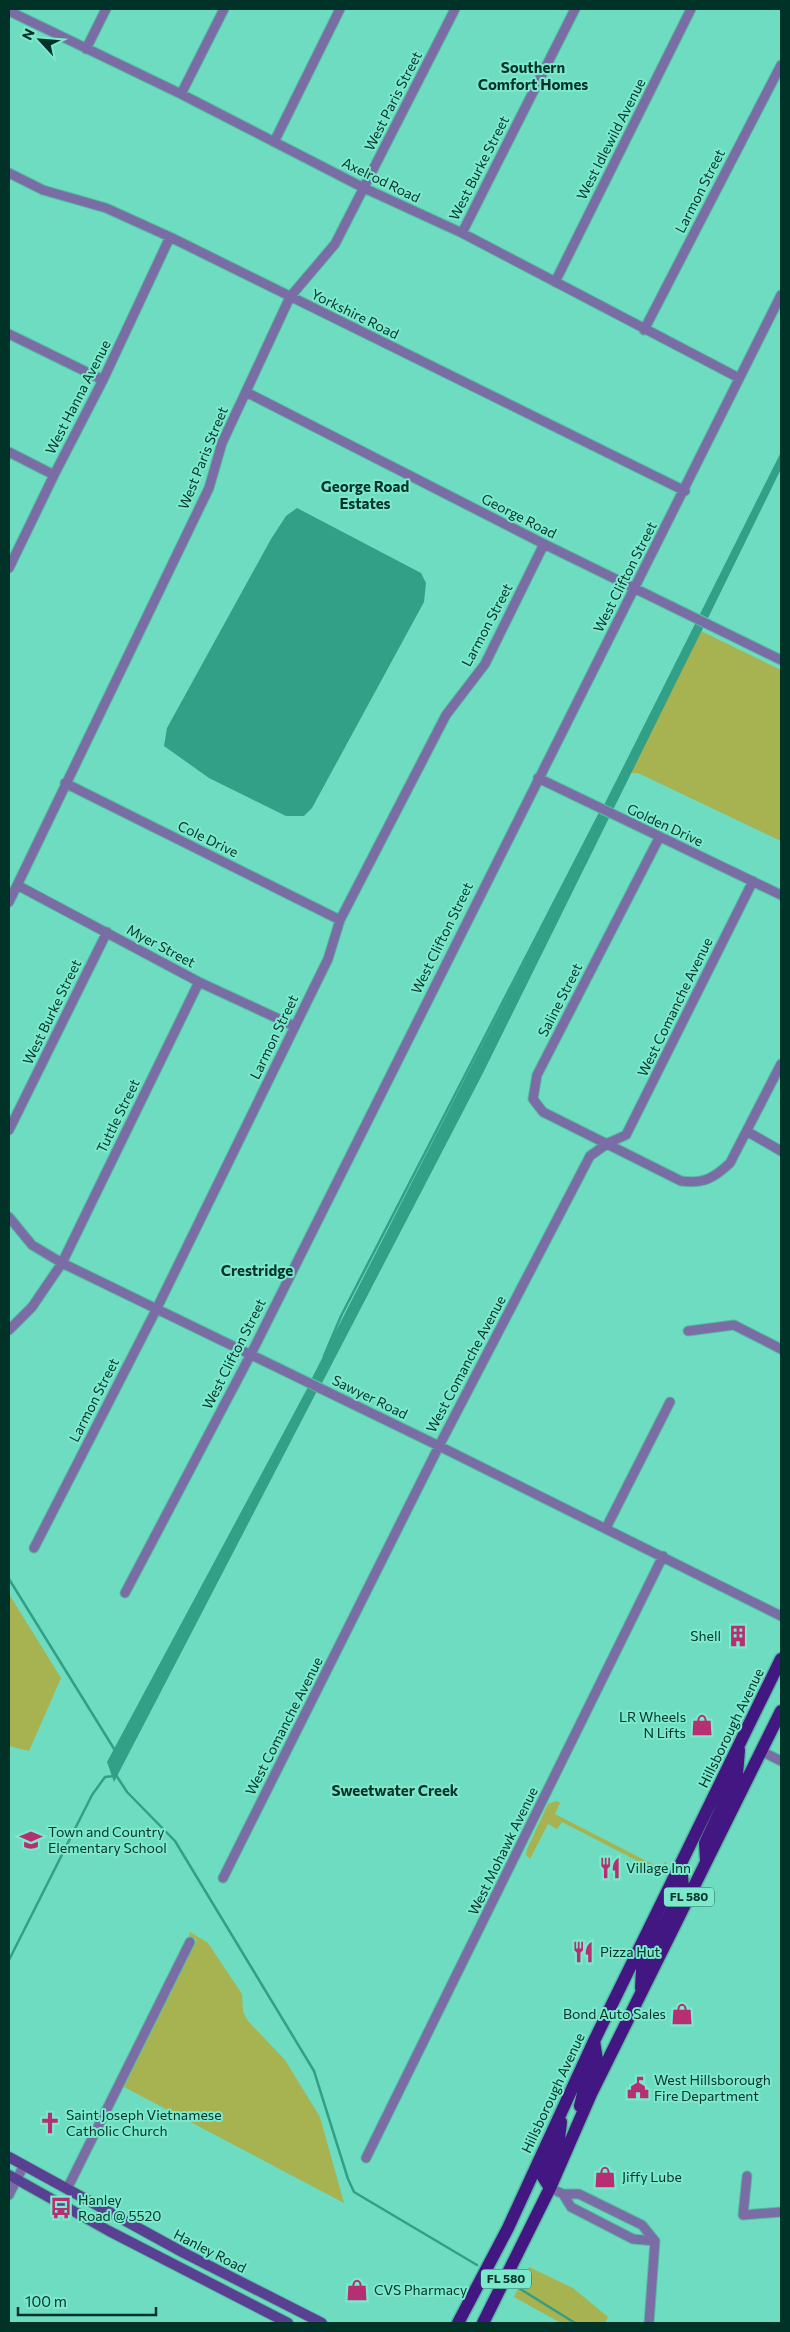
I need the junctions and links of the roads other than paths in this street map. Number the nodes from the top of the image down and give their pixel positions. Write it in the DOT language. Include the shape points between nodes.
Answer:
graph roads {
  1 [pos="106,9"];
  2 [pos="224,9"];
  3 [pos="340,9"];
  4 [pos="455,9"];
  5 [pos="575,9"];
  6 [pos="691,9"];
  7 [pos="9,11"];
  8 [pos="86,48"];
  9 [pos="781,65"];
  10 [pos="181,94"];
  11 [pos="274,142"];
  12 [pos="9,173"];
  13 [pos="364,188"];
  14 [pos="462,233"];
  15 [pos="170,238"];
  16 [pos="555,282"];
  17 [pos="781,294"];
  18 [pos="290,297"];
  19 [pos="644,330"];
  20 [pos="9,334"];
  21 [pos="739,378"];
  22 [pos="103,380"];
  23 [pos="246,392"];
  24 [pos="9,452"];
  25 [pos="54,475"];
  26 [pos="685,491"];
  27 [pos="544,544"];
  28 [pos="9,568"];
  29 [pos="634,588"];
  30 [pos="781,660"];
  31 [pos="538,778"];
  32 [pos="65,783"];
  33 [pos="659,838"];
  34 [pos="753,881"];
  35 [pos="17,885"];
  36 [pos="781,895"];
  37 [pos="9,902"];
  38 [pos="340,920"];
  39 [pos="107,932"];
  40 [pos="199,982"];
  41 [pos="294,1026"];
  42 [pos="781,1064"];
  43 [pos="9,1130"];
  44 [pos="748,1132"];
  45 [pos="608,1143"];
  46 [pos="781,1151"];
  47 [pos="9,1217"];
  48 [pos="62,1263"];
  49 [pos="156,1310"];
  50 [pos="9,1330"];
  51 [pos="688,1331"];
  52 [pos="781,1349"];
  53 [pos="251,1354"];
  54 [pos="670,1402"];
  55 [pos="440,1446"];
  56 [pos="606,1528"];
  57 [pos="34,1548"];
  58 [pos="663,1556"];
  59 [pos="124,1593"];
  60 [pos="781,1616"];
  61 [pos="781,1660"];
  62 [pos="781,1711"];
  63 [pos="740,1743"];
  64 [pos="761,1751"];
  65 [pos="781,1761"];
  66 [pos="706,1862"];
  67 [pos="680,1864"];
  68 [pos="223,1878"];
  69 [pos="190,1942"];
  70 [pos="630,1967"];
  71 [pos="640,1995"];
  72 [pos="594,2041"];
  73 [pos="616,2043"];
  74 [pos="564,2104"];
  75 [pos="576,2130"];
  76 [pos="9,2157"];
  77 [pos="366,2158"];
  78 [pos="24,2165"];
  79 [pos="747,2176"];
  80 [pos="13,2177"];
  81 [pos="550,2188"];
  82 [pos="67,2189"];
  83 [pos="563,2194"];
  84 [pos="9,2195"];
  85 [pos="781,2212"];
  86 [pos="655,2241"];
  87 [pos="242,2283"];
  88 [pos="235,2296"];
  89 [pos="283,2304"];
  90 [pos="276,2318"];
  91 [pos="288,2323"];
  92 [pos="322,2323"];
  93 [pos="458,2323"];
  94 [pos="483,2323"];
  95 [pos="649,2323"];
  1 -- 8 [label="street"];
  2 -- 10 [label="street"];
  3 -- 11 [label="street"];
  4 -- 13 [label="street, West Paris Street"];
  5 -- 14 [label="street, West Burke Street"];
  6 -- 16 [label="street, West Idlewild Avenue"];
  7 -- 8 [label="street, Axelrod Road"];
  8 -- 10 [label="street, Axelrod Road"];
  9 -- 19 [label="street, Larmon Street"];
  10 -- 11 [label="street, Axelrod Road"];
  11 -- 13 [label="street, Axelrod Road"];
  12 -- 15 [label="street, Yorkshire Road" via="43,190 106,208"];
  13 -- 14 [label="street, Axelrod Road"];
  13 -- 18 [label="street, West Paris Street" via="335,244"];
  14 -- 16 [label="street, Axelrod Road"];
  15 -- 18 [label="street, Yorkshire Road"];
  15 -- 22 [label="street, West Hanna Avenue"];
  16 -- 19 [label="street, Axelrod Road"];
  17 -- 21 [label="street, West Clifton Street"];
  18 -- 23 [label="street, West Paris Street"];
  18 -- 26 [label="street, Yorkshire Road"];
  19 -- 21 [label="street, Axelrod Road"];
  20 -- 22 [label="street"];
  21 -- 26 [label="street, West Clifton Street"];
  22 -- 25 [label="street, West Hanna Avenue"];
  23 -- 27 [label="street, George Road"];
  23 -- 32 [label="street, West Paris Street" via="222,443 208,488"];
  24 -- 25 [label="street"];
  25 -- 28 [label="street, West Hanna Avenue"];
  26 -- 29 [label="street, West Clifton Street"];
  27 -- 29 [label="street, George Road"];
  27 -- 38 [label="street, Larmon Street" via="485,664 446,715"];
  29 -- 30 [label="street, George Road"];
  29 -- 31 [label="street, West Clifton Street"];
  31 -- 33 [label="street, Golden Drive"];
  31 -- 53 [label="street, West Clifton Street"];
  32 -- 35 [label="street, West Paris Street"];
  32 -- 38 [label="street, Cole Drive"];
  33 -- 34 [label="street, Golden Drive"];
  33 -- 45 [label="street, Saline Street" via="537,1074 533,1099 543,1112"];
  34 -- 36 [label="street, Golden Drive"];
  34 -- 45 [label="street, West Comanche Avenue" via="626,1135"];
  35 -- 37 [label="street, West Paris Street"];
  35 -- 39 [label="street, Myer Street"];
  38 -- 41 [label="street, Larmon Street" via="328,959"];
  39 -- 40 [label="street, Myer Street"];
  39 -- 43 [label="street, West Burke Street"];
  40 -- 41 [label="street, Myer Street"];
  40 -- 48 [label="street, Tuttle Street"];
  41 -- 49 [label="street, Larmon Street"];
  42 -- 44 [label="street"];
  44 -- 45 [label="street, Saline Street" via="730,1164 717,1176 697,1183 681,1181"];
  44 -- 46 [label="street"];
  45 -- 55 [label="street, West Comanche Avenue" via="590,1156"];
  47 -- 48 [label="street, Sawyer Road" via="32,1244"];
  48 -- 49 [label="street, Sawyer Road"];
  48 -- 50 [label="street, Tuttle Street" via="32,1307"];
  49 -- 53 [label="street, Sawyer Road"];
  49 -- 57 [label="street, Larmon Street"];
  51 -- 52 [label="street" via="734,1326"];
  53 -- 55 [label="street, Sawyer Road"];
  53 -- 59 [label="street, West Clifton Street"];
  54 -- 56 [label="street"];
  55 -- 56 [label="street, Sawyer Road"];
  55 -- 68 [label="street, West Comanche Avenue"];
  56 -- 58 [label="street, Sawyer Road"];
  58 -- 60 [label="street, Sawyer Road"];
  58 -- 77 [label="street, West Mohawk Avenue"];
  61 -- 63 [label="main road, Hillsborough Avenue / FL 580"];
  62 -- 64 [label="main road, FL 580"];
  63 -- 66 [label="main road" via="737,1775 705,1843"];
  63 -- 67 [label="main road, Hillsborough Avenue / FL 580"];
  64 -- 65 [label="street"];
  64 -- 66 [label="main road, FL 580"];
  66 -- 71 [label="main road, FL 580"];
  67 -- 70 [label="main road, Hillsborough Avenue / FL 580"];
  67 -- 71 [label="main road" via="683,1887 642,1970"];
  69 -- 82 [label="street"];
  70 -- 72 [label="main road, Hillsborough Avenue / FL 580"];
  70 -- 73 [label="main road" via="624,1997 606,2034"];
  71 -- 73 [label="main road, FL 580"];
  72 -- 74 [label="main road, Hillsborough Avenue / FL 580"];
  72 -- 75 [label="main road" via="597,2060 584,2089"];
  73 -- 75 [label="main road, FL 580"];
  74 -- 81 [label="main road" via="558,2139 542,2177"];
  74 -- 93 [label="main road, Hillsborough Avenue / FL 580" via="508,2228"];
  75 -- 81 [label="main road, FL 580"];
  76 -- 78 [label="main road, Hanley Road"];
  78 -- 80 [label="street"];
  78 -- 82 [label="main road, Hanley Road"];
  79 -- 85 [label="street" via="743,2215"];
  80 -- 84 [label="street"];
  80 -- 88 [label="main road, Hanley Road"];
  81 -- 83 [label="street"];
  81 -- 94 [label="main road, FL 580"];
  82 -- 87 [label="main road, Hanley Road"];
  83 -- 86 [label="street" via="571,2207 606,2225 633,2238"];
  83 -- 86 [label="street" via="579,2194 642,2225"];
  86 -- 95 [label="street"];
  87 -- 88 [label="main road"];
  87 -- 89 [label="main road, Hanley Road"];
  88 -- 90 [label="main road, Hanley Road"];
  89 -- 90 [label="main road"];
  89 -- 92 [label="main road, Hanley Road"];
  90 -- 91 [label="main road, Hanley Road"];
}
